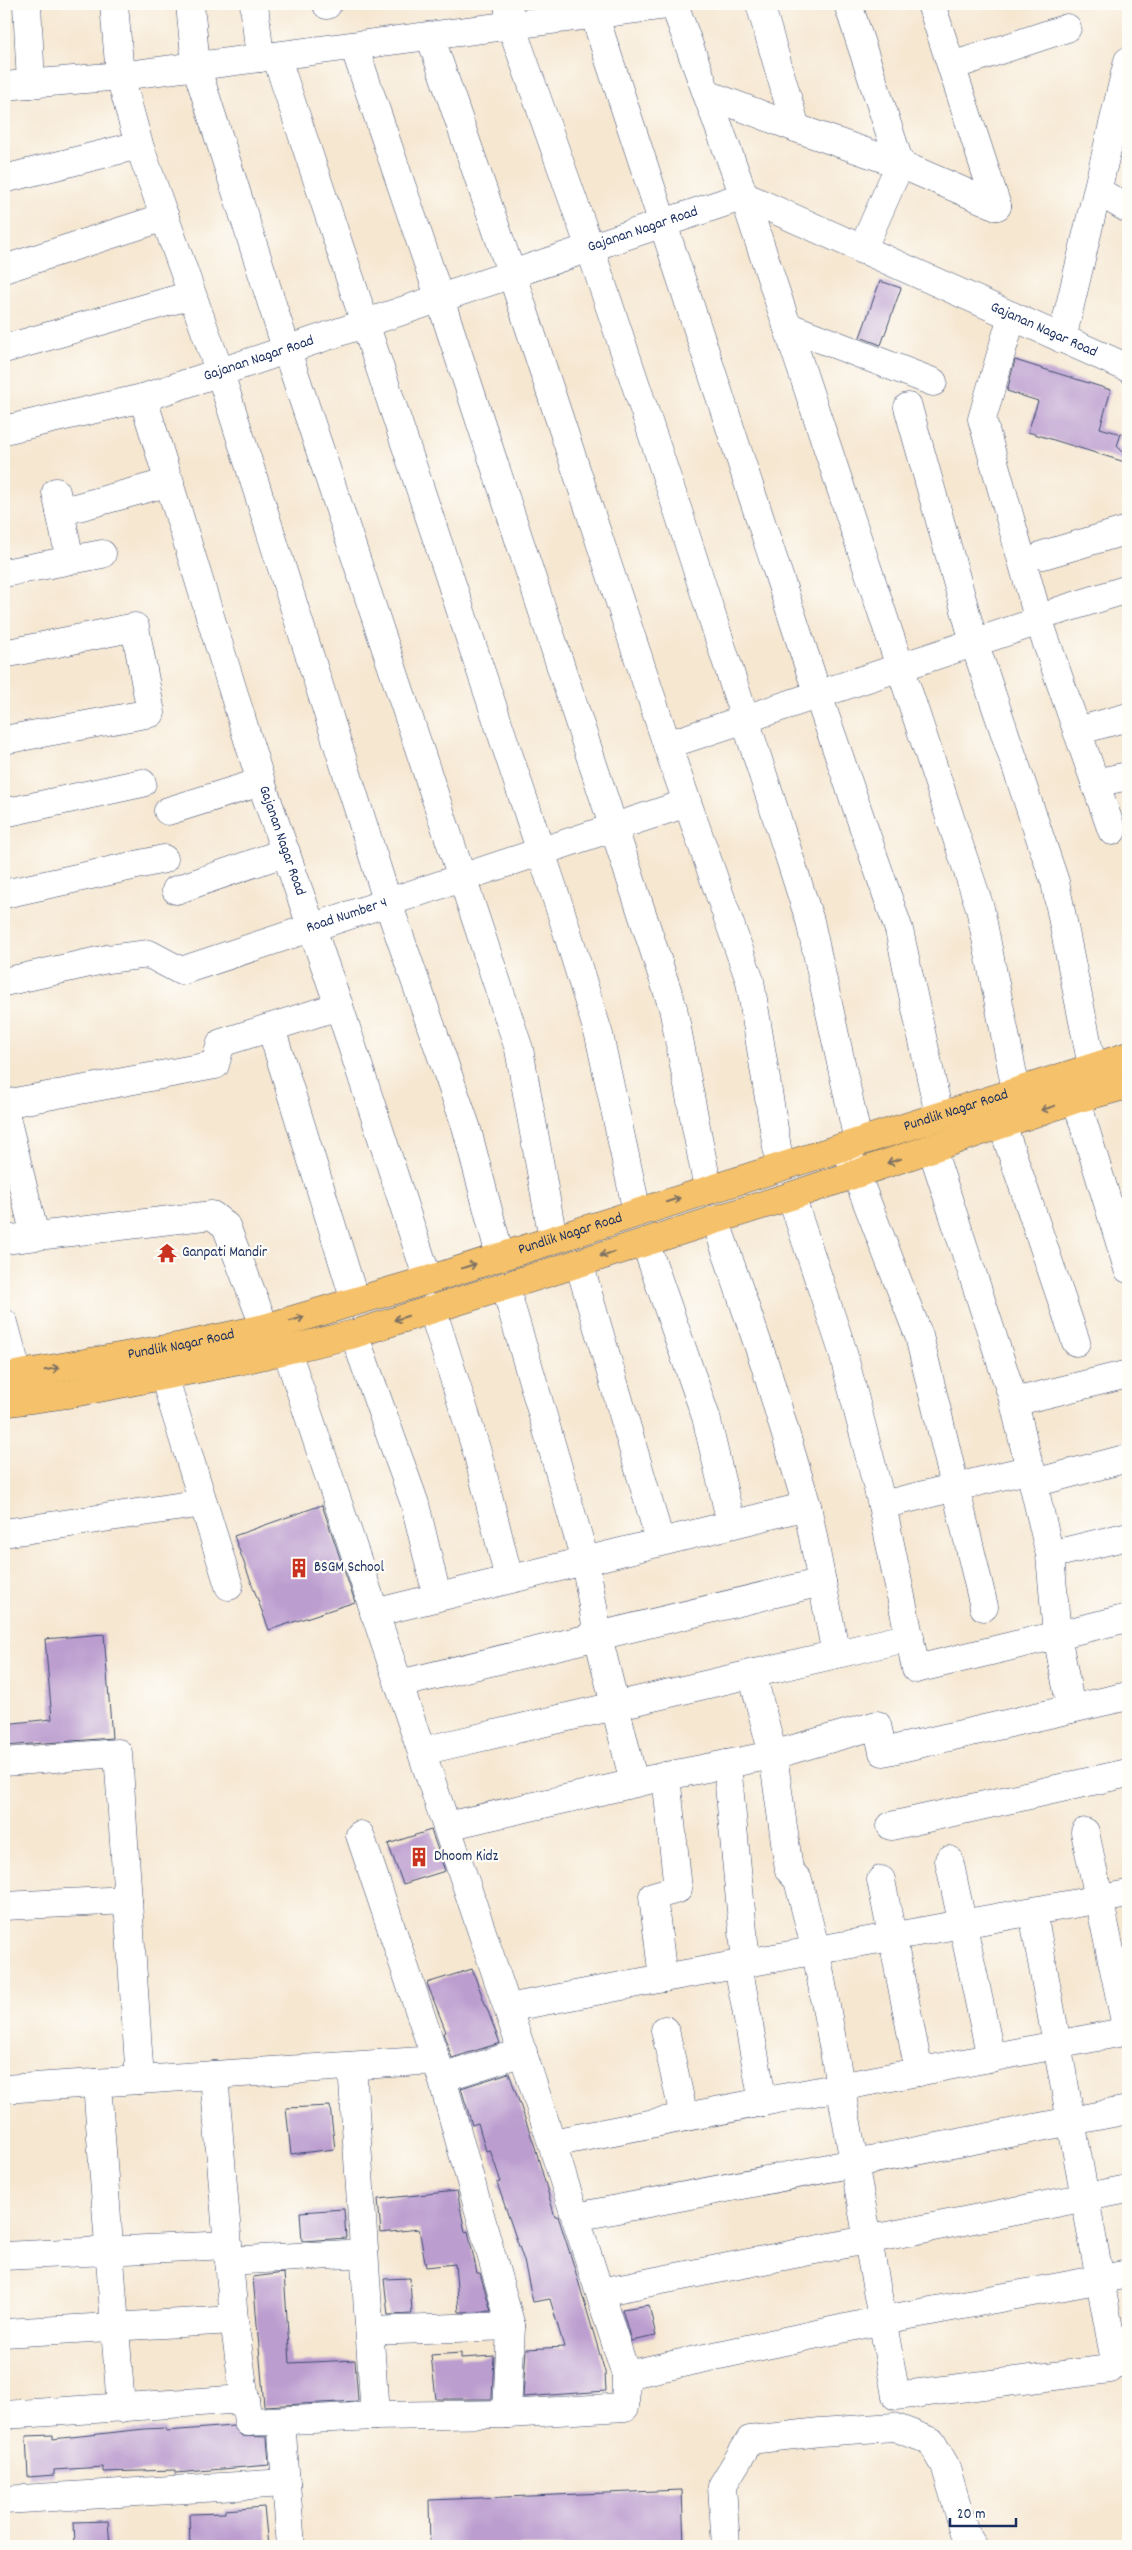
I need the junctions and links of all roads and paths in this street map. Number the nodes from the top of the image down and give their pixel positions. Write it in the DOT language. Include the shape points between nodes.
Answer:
graph roads {
  1 [pos="27,4"];
  2 [pos="114,4"];
  3 [pos="190,4"];
  4 [pos="254,4"];
  5 [pos="674,4"];
  6 [pos="760,4"];
  7 [pos="848,4"];
  8 [pos="931,4"];
  9 [pos="510,14"];
  10 [pos="594,14"];
  11 [pos="1067,28"];
  12 [pos="430,36"];
  13 [pos="354,46"];
  14 [pos="268,57"];
  15 [pos="1128,61"];
  16 [pos="196,66"];
  17 [pos="952,66"];
  18 [pos="120,76"];
  19 [pos="31,84"];
  20 [pos="4,86"];
  21 [pos="707,94"];
  22 [pos="796,128"];
  23 [pos="140,145"];
  24 [pos="900,164"];
  25 [pos="4,179"];
  26 [pos="1098,191"];
  27 [pos="744,196"];
  28 [pos="1128,209"];
  29 [pos="165,217"];
  30 [pos="663,224"];
  31 [pos="590,248"];
  32 [pos="862,250"];
  33 [pos="4,269"];
  34 [pos="512,275"];
  35 [pos="191,295"];
  36 [pos="440,299"];
  37 [pos="1012,316"];
  38 [pos="365,324"];
  39 [pos="787,326"];
  40 [pos="1062,338"];
  41 [pos="4,350"];
  42 [pos="287,351"];
  43 [pos="1128,368"];
  44 [pos="220,373"];
  45 [pos="933,382"];
  46 [pos="143,398"];
  47 [pos="908,407"];
  48 [pos="4,430"];
  49 [pos="170,482"];
  50 [pos="1128,530"];
  51 [pos="102,554"];
  52 [pos="1043,555"];
  53 [pos="70,560"];
  54 [pos="4,573"];
  55 [pos="1128,589"];
  56 [pos="1049,616"];
  57 [pos="974,642"];
  58 [pos="4,654"];
  59 [pos="900,667"];
  60 [pos="818,695"];
  61 [pos="1128,717"];
  62 [pos="745,719"];
  63 [pos="1077,731"];
  64 [pos="4,740"];
  65 [pos="667,745"];
  66 [pos="1128,776"];
  67 [pos="261,782"];
  68 [pos="142,783"];
  69 [pos="1096,783"];
  70 [pos="687,803"];
  71 [pos="168,811"];
  72 [pos="4,813"];
  73 [pos="615,828"];
  74 [pos="1112,831"];
  75 [pos="286,852"];
  76 [pos="541,852"];
  77 [pos="164,859"];
  78 [pos="462,878"];
  79 [pos="176,890"];
  80 [pos="4,894"];
  81 [pos="388,903"];
  82 [pos="312,928"];
  83 [pos="4,982"];
  84 [pos="339,1006"];
  85 [pos="271,1028"];
  86 [pos="1128,1056"];
  87 [pos="1092,1066"];
  88 [pos="1128,1084"];
  89 [pos="1016,1090"];
  90 [pos="1076,1099"];
  91 [pos="4,1104"];
  92 [pos="4,1110"];
  93 [pos="939,1115"];
  94 [pos="1002,1124"];
  95 [pos="852,1143"];
  96 [pos="932,1149"];
  97 [pos="780,1166"];
  98 [pos="855,1173"];
  99 [pos="708,1189"];
  100 [pos="791,1196"];
  101 [pos="637,1212"];
  102 [pos="715,1220"];
  103 [pos="35,1236"];
  104 [pos="553,1239"];
  105 [pos="4,1240"];
  106 [pos="645,1242"];
  107 [pos="500,1256"];
  108 [pos="579,1263"];
  109 [pos="1128,1269"];
  110 [pos="428,1280"];
  111 [pos="505,1286"];
  112 [pos="355,1301"];
  113 [pos="432,1308"];
  114 [pos="4,1324"];
  115 [pos="265,1328"];
  116 [pos="354,1334"];
  117 [pos="1076,1342"];
  118 [pos="286,1351"];
  119 [pos="1128,1374"];
  120 [pos="11,1376"];
  121 [pos="164,1376"];
  122 [pos="1014,1402"];
  123 [pos="4,1403"];
  124 [pos="1128,1458"];
  125 [pos="1033,1476"];
  126 [pos="954,1487"];
  127 [pos="203,1502"];
  128 [pos="807,1506"];
  129 [pos="882,1506"];
  130 [pos="732,1523"];
  131 [pos="4,1533"];
  132 [pos="1128,1536"];
  133 [pos="660,1541"];
  134 [pos="1050,1555"];
  135 [pos="585,1560"];
  136 [pos="509,1579"];
  137 [pos="822,1582"];
  138 [pos="228,1586"];
  139 [pos="437,1596"];
  140 [pos="984,1607"];
  141 [pos="374,1613"];
  142 [pos="1128,1618"];
  143 [pos="1056,1634"];
  144 [pos="598,1636"];
  145 [pos="910,1637"];
  146 [pos="836,1654"];
  147 [pos="752,1673"];
  148 [pos="399,1684"];
  149 [pos="1128,1696"];
  150 [pos="616,1706"];
  151 [pos="1071,1709"];
  152 [pos="422,1751"];
  153 [pos="773,1755"];
  154 [pos="4,1762"];
  155 [pos="727,1764"];
  156 [pos="1128,1773"];
  157 [pos="666,1776"];
  158 [pos="634,1783"];
  159 [pos="447,1826"];
  160 [pos="891,1826"];
  161 [pos="1086,1832"];
  162 [pos="360,1835"];
  163 [pos="949,1860"];
  164 [pos="881,1880"];
  165 [pos="1128,1894"];
  166 [pos="128,1900"];
  167 [pos="1099,1900"];
  168 [pos="4,1906"];
  169 [pos="1033,1913"];
  170 [pos="963,1925"];
  171 [pos="892,1937"];
  172 [pos="816,1951"];
  173 [pos="742,1964"];
  174 [pos="663,1978"];
  175 [pos="508,2008"];
  176 [pos="665,2030"];
  177 [pos="1127,2031"];
  178 [pos="1056,2046"];
  179 [pos="523,2052"];
  180 [pos="991,2058"];
  181 [pos="352,2066"];
  182 [pos="439,2069"];
  183 [pos="920,2072"];
  184 [pos="214,2075"];
  185 [pos="140,2080"];
  186 [pos="97,2083"];
  187 [pos="840,2087"];
  188 [pos="4,2089"];
  189 [pos="763,2102"];
  190 [pos="1128,2110"];
  191 [pos="684,2117"];
  192 [pos="1072,2121"];
  193 [pos="552,2143"];
  194 [pos="852,2164"];
  195 [pos="1128,2189"];
  196 [pos="1085,2197"];
  197 [pos="576,2218"];
  198 [pos="868,2241"];
  199 [pos="110,2250"];
  200 [pos="228,2253"];
  201 [pos="364,2253"];
  202 [pos="4,2256"];
  203 [pos="1128,2274"];
  204 [pos="1100,2280"];
  205 [pos="600,2292"];
  206 [pos="234,2320"];
  207 [pos="883,2320"];
  208 [pos="510,2326"];
  209 [pos="115,2328"];
  210 [pos="370,2331"];
  211 [pos="4,2333"];
  212 [pos="626,2375"];
  213 [pos="245,2399"];
  214 [pos="121,2408"];
  215 [pos="507,2414"];
  216 [pos="4,2415"];
  217 [pos="375,2416"];
  218 [pos="281,2421"];
  219 [pos="286,2483"];
  220 [pos="4,2500"];
  221 [pos="291,2546"];
  222 [pos="726,2546"];
  223 [pos="973,2546"];
  1 -- 19 [label="street"];
  2 -- 18 [label="street"];
  3 -- 16 [label="street"];
  4 -- 14 [label="street"];
  5 -- 10 [label="street"];
  5 -- 21 [label="street"];
  6 -- 22 [label="street"];
  7 -- 24 [label="street"];
  8 -- 17 [label="street"];
  9 -- 10 [label="street"];
  9 -- 12 [label="street"];
  9 -- 31 [label="street"];
  10 -- 30 [label="street"];
  11 -- 17 [label="street"];
  12 -- 13 [label="street"];
  12 -- 34 [label="street"];
  13 -- 14 [label="street"];
  13 -- 36 [label="street"];
  14 -- 16 [label="street"];
  14 -- 38 [label="street"];
  15 -- 26 [label="street"];
  16 -- 18 [label="street"];
  16 -- 42 [label="street"];
  17 -- 24 [label="street" via="997,206"];
  18 -- 19 [label="street"];
  18 -- 23 [label="street"];
  19 -- 20 [label="street"];
  21 -- 22 [label="street"];
  21 -- 27 [label="street"];
  22 -- 24 [label="street"];
  23 -- 25 [label="street"];
  23 -- 29 [label="street"];
  24 -- 32 [label="street"];
  26 -- 28 [label="street"];
  26 -- 40 [label="street"];
  27 -- 30 [label="street, Gajanan Nagar Road"];
  27 -- 32 [label="street, Gajanan Nagar Road"];
  27 -- 39 [label="street"];
  29 -- 33 [label="street"];
  29 -- 35 [label="street"];
  30 -- 31 [label="street, Gajanan Nagar Road"];
  30 -- 60 [label="street"];
  31 -- 34 [label="street, Gajanan Nagar Road"];
  31 -- 62 [label="street"];
  32 -- 37 [label="street, Gajanan Nagar Road"];
  34 -- 36 [label="street, Gajanan Nagar Road"];
  34 -- 65 [label="street"];
  35 -- 41 [label="street"];
  35 -- 44 [label="street"];
  36 -- 38 [label="street, Gajanan Nagar Road"];
  36 -- 73 [label="street"];
  37 -- 40 [label="street, Gajanan Nagar Road"];
  37 -- 56 [label="street" via="982,419"];
  38 -- 42 [label="street, Gajanan Nagar Road"];
  38 -- 76 [label="street"];
  39 -- 45 [label="street"];
  39 -- 59 [label="street"];
  40 -- 43 [label="street, Gajanan Nagar Road"];
  42 -- 44 [label="street, Gajanan Nagar Road"];
  42 -- 78 [label="street"];
  44 -- 46 [label="street, Gajanan Nagar Road"];
  44 -- 81 [label="street"];
  46 -- 48 [label="street, Gajanan Nagar Road"];
  46 -- 49 [label="street, Gajanan Nagar Road"];
  47 -- 57 [label="street"];
  49 -- 53 [label="street" via="58,502"];
  49 -- 67 [label="street, Gajanan Nagar Road"];
  50 -- 52 [label="street"];
  51 -- 53 [label="street"];
  53 -- 54 [label="street"];
  55 -- 56 [label="street"];
  56 -- 57 [label="street"];
  56 -- 63 [label="street"];
  57 -- 59 [label="street"];
  57 -- 87 [label="street" via="1055,882"];
  58 -- 64 [label="street" via="135,627 151,713"];
  59 -- 60 [label="street"];
  59 -- 89 [label="street" via="980,908"];
  60 -- 62 [label="street"];
  60 -- 93 [label="street" via="899,930"];
  61 -- 63 [label="street"];
  62 -- 65 [label="street"];
  62 -- 95 [label="street" via="810,921"];
  63 -- 69 [label="street"];
  65 -- 70 [label="street"];
  66 -- 69 [label="street"];
  67 -- 71 [label="street"];
  67 -- 75 [label="street, Gajanan Nagar Road"];
  68 -- 72 [label="street"];
  69 -- 74 [label="street"];
  70 -- 73 [label="street, Road Number 4"];
  70 -- 97 [label="street" via="750,981"];
  73 -- 76 [label="street, Road Number 4"];
  73 -- 99 [label="street" via="673,1008"];
  75 -- 79 [label="street"];
  75 -- 82 [label="street, Gajanan Nagar Road"];
  76 -- 78 [label="street, Road Number 4"];
  76 -- 101 [label="street" via="599,1035"];
  77 -- 80 [label="street"];
  78 -- 81 [label="street, Road Number 4"];
  78 -- 104 [label="street" via="519,1049"];
  81 -- 82 [label="street, Road Number 4"];
  81 -- 107 [label="street" via="466,1126"];
  82 -- 83 [label="street, Road Number 4" via="181,971 149,954 107,959"];
  82 -- 84 [label="street, Gajanan Nagar Road"];
  84 -- 85 [label="street"];
  84 -- 110 [label="street, Gajanan Nagar Road"];
  85 -- 91 [label="street" via="221,1043 215,1065"];
  85 -- 112 [label="street"];
  86 -- 87 [label="main road, Pundlik Nagar Road"];
  87 -- 89 [label="main road, Pundlik Nagar Road"];
  88 -- 90 [label="main road, Pundlik Nagar Road"];
  89 -- 93 [label="main road, Pundlik Nagar Road"];
  90 -- 94 [label="main road, Pundlik Nagar Road, one-way"];
  90 -- 109 [label="street"];
  92 -- 103 [label="street"];
  93 -- 95 [label="main road, Pundlik Nagar Road"];
  94 -- 96 [label="main road, Pundlik Nagar Road"];
  94 -- 117 [label="street"];
  95 -- 97 [label="main road, Pundlik Nagar Road"];
  95 -- 98 [label="street"];
  96 -- 98 [label="main road, Pundlik Nagar Road, one-way"];
  96 -- 122 [label="street"];
  97 -- 99 [label="main road, Pundlik Nagar Road"];
  98 -- 100 [label="main road, Pundlik Nagar Road"];
  98 -- 126 [label="street" via="919,1336"];
  101 -- 99 [label="main road, Pundlik Nagar Road, one-way"];
  100 -- 102 [label="main road, Pundlik Nagar Road"];
  100 -- 129 [label="street" via="842,1349"];
  101 -- 104 [label="main road, Pundlik Nagar Road"];
  102 -- 106 [label="main road, Pundlik Nagar Road"];
  102 -- 128 [label="street" via="765,1365"];
  103 -- 105 [label="street"];
  103 -- 115 [label="street" via="212,1215 226,1226"];
  104 -- 107 [label="main road, Pundlik Nagar Road"];
  106 -- 108 [label="main road, Pundlik Nagar Road, one-way"];
  106 -- 130 [label="street" via="706,1417"];
  110 -- 107 [label="main road, Pundlik Nagar Road, one-way"];
  108 -- 111 [label="main road, Pundlik Nagar Road"];
  108 -- 133 [label="street"];
  110 -- 112 [label="main road, Pundlik Nagar Road"];
  111 -- 113 [label="main road, Pundlik Nagar Road"];
  111 -- 135 [label="street"];
  115 -- 112 [label="main road, Pundlik Nagar Road, one-way"];
  113 -- 116 [label="main road, Pundlik Nagar Road, one-way"];
  113 -- 136 [label="street" via="478,1455"];
  114 -- 120 [label="street"];
  115 -- 118 [label="street"];
  120 -- 115 [label="main road, Pundlik Nagar Road, one-way"];
  116 -- 118 [label="main road, Pundlik Nagar Road"];
  116 -- 139 [label="street" via="415,1504"];
  118 -- 121 [label="main road, Pundlik Nagar Road"];
  118 -- 141 [label="street"];
  119 -- 122 [label="street"];
  121 -- 123 [label="main road, Pundlik Nagar Road"];
  121 -- 127 [label="street"];
  122 -- 125 [label="street"];
  124 -- 125 [label="street"];
  125 -- 126 [label="street"];
  125 -- 134 [label="street"];
  126 -- 129 [label="street"];
  126 -- 140 [label="street"];
  127 -- 131 [label="street"];
  127 -- 138 [label="street"];
  128 -- 130 [label="street"];
  128 -- 137 [label="street"];
  129 -- 145 [label="street"];
  130 -- 133 [label="street"];
  132 -- 134 [label="street"];
  133 -- 135 [label="street"];
  134 -- 143 [label="street"];
  135 -- 136 [label="street"];
  135 -- 144 [label="street"];
  136 -- 139 [label="street"];
  137 -- 144 [label="street"];
  137 -- 146 [label="street"];
  139 -- 141 [label="street"];
  141 -- 148 [label="street"];
  142 -- 143 [label="street"];
  143 -- 145 [label="street" via="916,1669"];
  143 -- 151 [label="street"];
  144 -- 148 [label="street"];
  144 -- 150 [label="street"];
  145 -- 146 [label="street"];
  146 -- 147 [label="street"];
  147 -- 150 [label="street"];
  147 -- 153 [label="street"];
  148 -- 152 [label="street"];
  149 -- 151 [label="street"];
  150 -- 152 [label="street"];
  150 -- 158 [label="street"];
  151 -- 153 [label="street" via="882,1752 877,1725"];
  152 -- 159 [label="street"];
  153 -- 155 [label="street"];
  153 -- 172 [label="street" via="789,1870 798,1880"];
  154 -- 166 [label="street" via="118,1753"];
  155 -- 157 [label="street"];
  155 -- 173 [label="street"];
  156 -- 160 [label="street"];
  157 -- 158 [label="street"];
  157 -- 174 [label="street" via="678,1889 653,1896"];
  158 -- 159 [label="street"];
  159 -- 175 [label="street"];
  161 -- 167 [label="street"];
  162 -- 182 [label="street"];
  163 -- 170 [label="street"];
  164 -- 171 [label="street"];
  165 -- 167 [label="street"];
  166 -- 168 [label="street"];
  166 -- 185 [label="street"];
  167 -- 169 [label="street"];
  167 -- 177 [label="street"];
  169 -- 170 [label="street"];
  169 -- 178 [label="street"];
  170 -- 171 [label="street"];
  170 -- 180 [label="street"];
  171 -- 172 [label="street"];
  171 -- 183 [label="street"];
  172 -- 173 [label="street"];
  172 -- 187 [label="street"];
  173 -- 174 [label="street"];
  173 -- 189 [label="street"];
  174 -- 175 [label="street"];
  175 -- 179 [label="street"];
  176 -- 191 [label="street"];
  177 -- 178 [label="street"];
  178 -- 180 [label="street"];
  178 -- 192 [label="street"];
  179 -- 182 [label="street"];
  179 -- 193 [label="street"];
  180 -- 183 [label="street"];
  181 -- 182 [label="street"];
  181 -- 184 [label="street"];
  181 -- 201 [label="street"];
  182 -- 208 [label="street"];
  183 -- 187 [label="street"];
  184 -- 185 [label="street"];
  184 -- 200 [label="street"];
  185 -- 186 [label="street"];
  186 -- 188 [label="street"];
  186 -- 199 [label="street"];
  187 -- 189 [label="street"];
  187 -- 194 [label="street"];
  189 -- 191 [label="street"];
  190 -- 192 [label="street"];
  191 -- 193 [label="street"];
  192 -- 194 [label="street"];
  192 -- 196 [label="street"];
  193 -- 197 [label="street"];
  194 -- 197 [label="street"];
  194 -- 198 [label="street"];
  195 -- 196 [label="street"];
  196 -- 198 [label="street"];
  196 -- 204 [label="street"];
  197 -- 205 [label="street"];
  198 -- 205 [label="street"];
  198 -- 207 [label="street"];
  199 -- 200 [label="street"];
  199 -- 202 [label="street"];
  199 -- 209 [label="street"];
  200 -- 201 [label="street"];
  200 -- 206 [label="street"];
  201 -- 210 [label="street"];
  203 -- 204 [label="street"];
  204 -- 207 [label="street"];
  204 -- 207 [label="street" via="1115,2362 1110,2369 896,2396"];
  205 -- 212 [label="street"];
  206 -- 209 [label="street"];
  206 -- 213 [label="street"];
  207 -- 212 [label="street"];
  208 -- 210 [label="street"];
  208 -- 215 [label="street"];
  209 -- 211 [label="street"];
  209 -- 214 [label="street"];
  210 -- 217 [label="street"];
  212 -- 215 [label="street" via="625,2407"];
  213 -- 214 [label="street"];
  213 -- 218 [label="street" via="248,2422"];
  214 -- 216 [label="street"];
  215 -- 217 [label="street"];
  217 -- 218 [label="street"];
  218 -- 219 [label="street"];
  219 -- 220 [label="street"];
  219 -- 221 [label="street"];
  222 -- 223 [label="street" via="722,2486 750,2440 894,2427 931,2441 945,2465 965,2533"];
}
